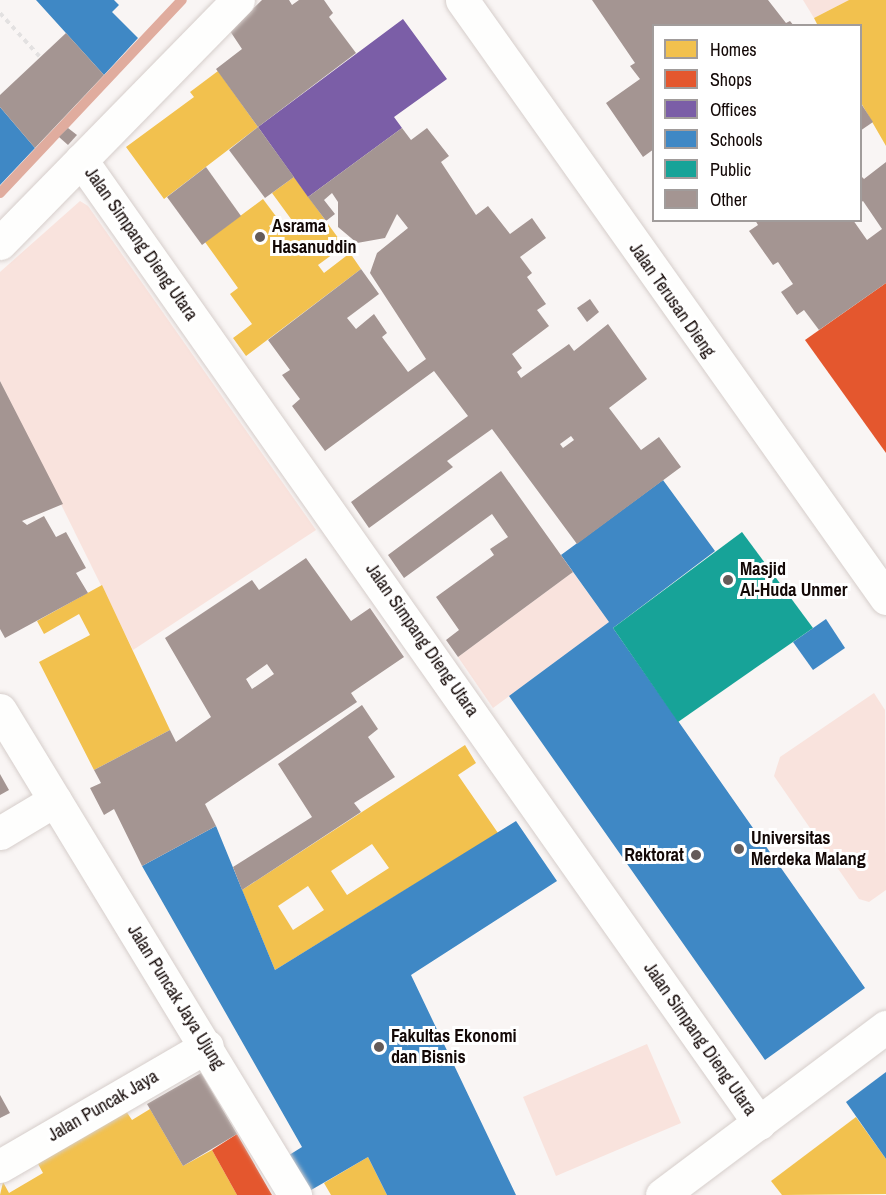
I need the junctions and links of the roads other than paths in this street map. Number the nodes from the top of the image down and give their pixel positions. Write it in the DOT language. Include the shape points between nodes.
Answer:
graph roads {
  1 [pos="238,0"];
  2 [pos="462,0"];
  3 [pos="81,160"];
  4 [pos="0,243"];
  5 [pos="886,598"];
  6 [pos="0,710"];
  7 [pos="55,800"];
  8 [pos="0,832"];
  9 [pos="886,1027"];
  10 [pos="207,1046"];
  11 [pos="759,1123"];
  12 [pos="0,1166"];
  13 [pos="295,1195"];
  14 [pos="662,1195"];
  1 -- 3 [label="street, Jalan Simpang Dieng Utara"];
  2 -- 5 [label="street, Jalan Terusan Dieng"];
  3 -- 4 [label="street, Jalan Simpang Dieng Utara"];
  3 -- 11 [label="street, Jalan Simpang Dieng Utara"];
  6 -- 7 [label="street, Jalan Puncak Jaya Ujung"];
  7 -- 8 [label="street"];
  7 -- 10 [label="street, Jalan Puncak Jaya Ujung"];
  9 -- 11 [label="street"];
  10 -- 12 [label="street, Jalan Puncak Jaya"];
  10 -- 13 [label="street, Jalan Puncak Jaya Ujung"];
  11 -- 14 [label="street"];
}
